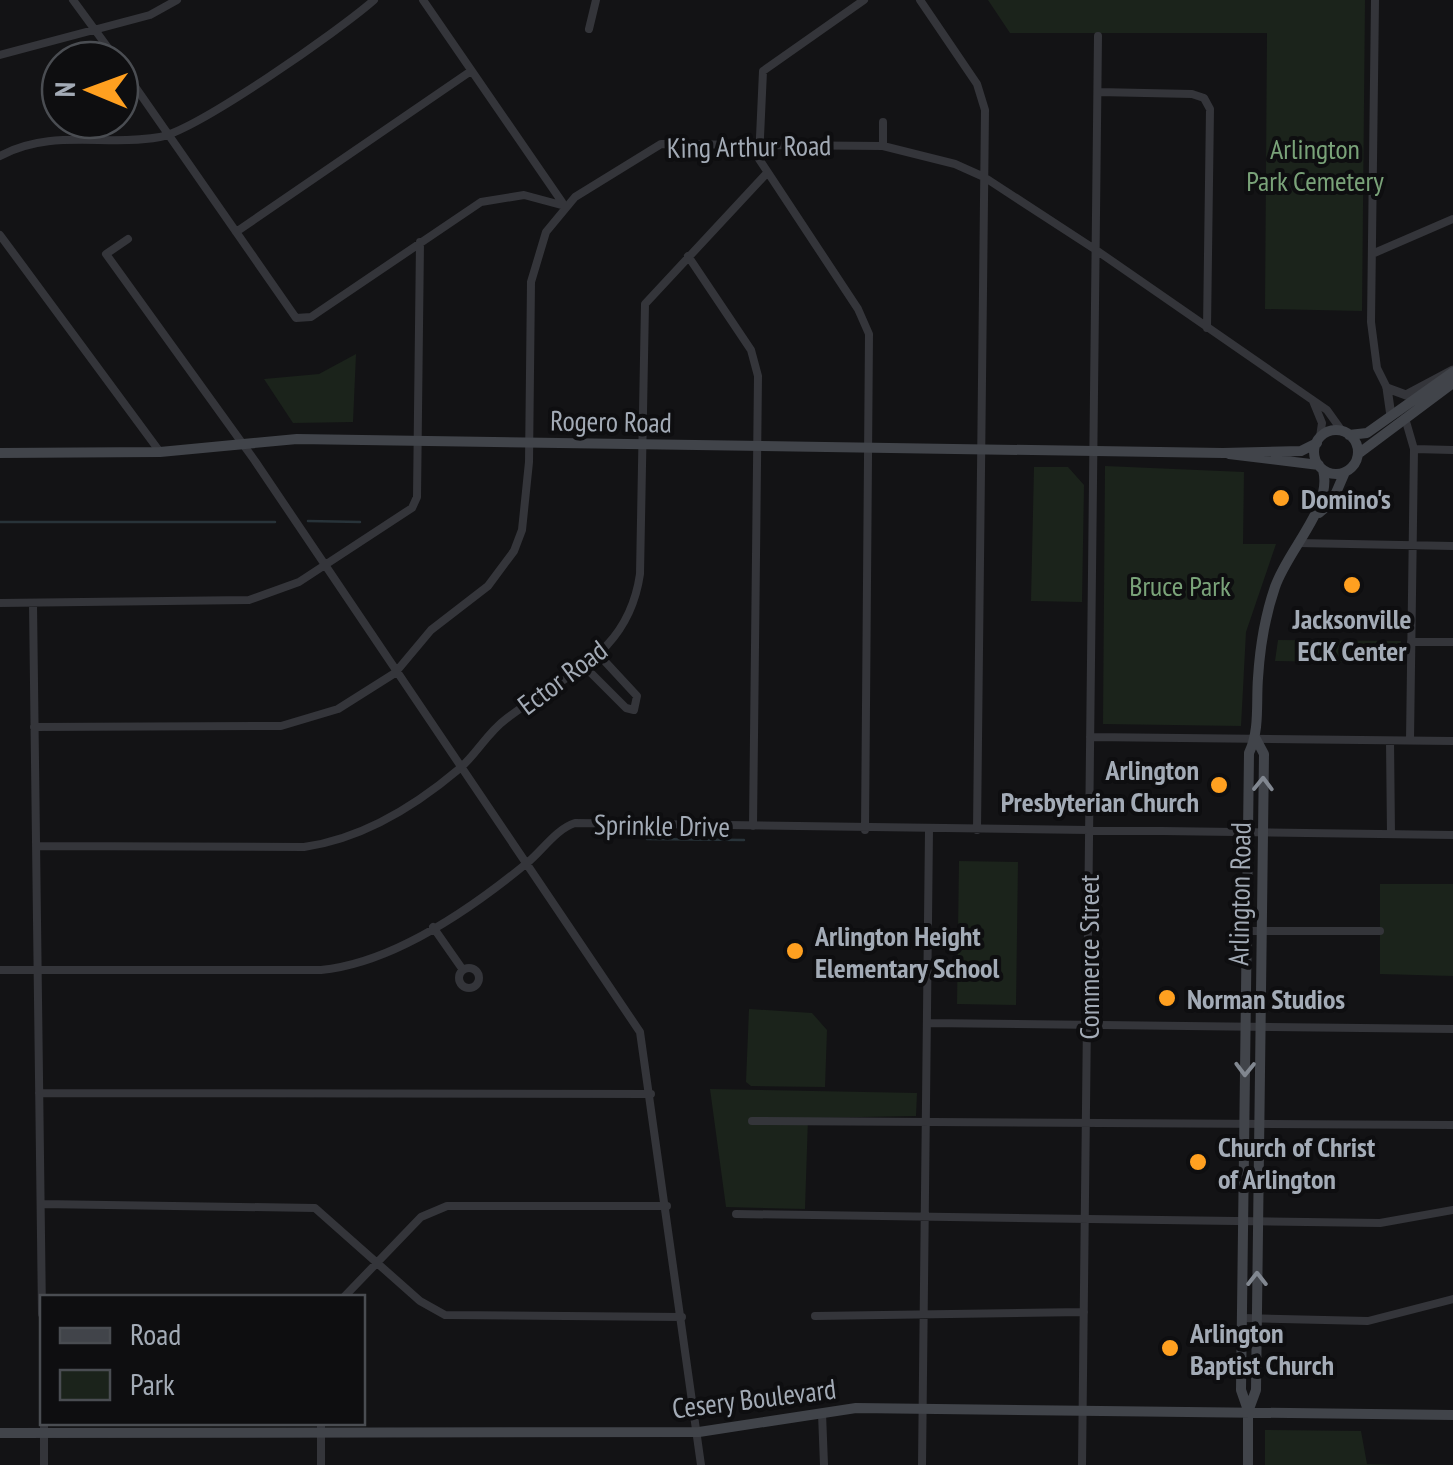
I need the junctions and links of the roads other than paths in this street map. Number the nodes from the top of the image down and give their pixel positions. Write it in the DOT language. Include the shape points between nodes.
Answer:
graph roads {
  1 [pos="72,0"];
  2 [pos="177,0"];
  3 [pos="374,0"];
  4 [pos="423,0"];
  5 [pos="596,0"];
  6 [pos="864,0"];
  7 [pos="920,0"];
  8 [pos="1376,0"];
  9 [pos="95,29"];
  10 [pos="589,29"];
  11 [pos="1098,36"];
  12 [pos="103,40"];
  13 [pos="0,54"];
  14 [pos="471,71"];
  15 [pos="1098,92"];
  16 [pos="140,93"];
  17 [pos="882,122"];
  18 [pos="169,135"];
  19 [pos="758,144"];
  20 [pos="882,146"];
  21 [pos="0,156"];
  22 [pos="766,174"];
  23 [pos="984,177"];
  24 [pos="565,206"];
  25 [pos="1453,219"];
  26 [pos="236,232"];
  27 [pos="0,236"];
  28 [pos="128,239"];
  29 [pos="420,242"];
  30 [pos="1096,250"];
  31 [pos="1372,254"];
  32 [pos="688,256"];
  33 [pos="1207,328"];
  34 [pos="1453,371"];
  35 [pos="1453,383"];
  36 [pos="1387,388"];
  37 [pos="1313,401"];
  38 [pos="1390,416"];
  39 [pos="1405,418"];
  40 [pos="1345,433"];
  41 [pos="418,440"];
  42 [pos="1318,440"];
  43 [pos="530,443"];
  44 [pos="240,444"];
  45 [pos="642,444"];
  46 [pos="757,446"];
  47 [pos="870,447"];
  48 [pos="982,448"];
  49 [pos="1414,449"];
  50 [pos="1094,450"];
  51 [pos="1453,450"];
  52 [pos="0,452"];
  53 [pos="160,452"];
  54 [pos="1223,453"];
  55 [pos="1358,454"];
  56 [pos="1321,468"];
  57 [pos="1345,472"];
  58 [pos="1314,516"];
  59 [pos="1295,544"];
  60 [pos="1412,546"];
  61 [pos="1453,546"];
  62 [pos="324,567"];
  63 [pos="0,604"];
  64 [pos="32,604"];
  65 [pos="1411,642"];
  66 [pos="1453,642"];
  67 [pos="599,656"];
  68 [pos="584,666"];
  69 [pos="395,673"];
  70 [pos="34,727"];
  71 [pos="1090,738"];
  72 [pos="1256,738"];
  73 [pos="1410,740"];
  74 [pos="1453,740"];
  75 [pos="1390,741"];
  76 [pos="460,768"];
  77 [pos="753,826"];
  78 [pos="865,830"];
  79 [pos="929,830"];
  80 [pos="977,830"];
  81 [pos="1089,830"];
  82 [pos="1262,831"];
  83 [pos="1248,832"];
  84 [pos="1391,834"];
  85 [pos="1453,835"];
  86 [pos="36,846"];
  87 [pos="526,864"];
  88 [pos="433,927"];
  89 [pos="1247,931"];
  90 [pos="1261,931"];
  91 [pos="1380,931"];
  92 [pos="0,970"];
  93 [pos="463,970"];
  94 [pos="38,971"];
  95 [pos="927,1023"];
  96 [pos="1088,1024"];
  97 [pos="1246,1026"];
  98 [pos="1261,1026"];
  99 [pos="1453,1029"];
  100 [pos="39,1093"];
  101 [pos="651,1094"];
  102 [pos="926,1120"];
  103 [pos="752,1121"];
  104 [pos="1087,1121"];
  105 [pos="1245,1124"];
  106 [pos="1259,1124"];
  107 [pos="1453,1125"];
  108 [pos="40,1204"];
  109 [pos="668,1206"];
  110 [pos="1453,1210"];
  111 [pos="736,1214"];
  112 [pos="925,1216"];
  113 [pos="1085,1218"];
  114 [pos="1258,1220"];
  115 [pos="1244,1221"];
  116 [pos="378,1261"];
  117 [pos="42,1295"];
  118 [pos="347,1295"];
  119 [pos="1453,1299"];
  120 [pos="924,1311"];
  121 [pos="1084,1312"];
  122 [pos="814,1316"];
  123 [pos="682,1317"];
  124 [pos="1242,1318"];
  125 [pos="1257,1319"];
  126 [pos="922,1408"];
  127 [pos="1084,1408"];
  128 [pos="1248,1410"];
  129 [pos="822,1413"];
  130 [pos="1453,1415"];
  131 [pos="44,1428"];
  132 [pos="321,1428"];
  133 [pos="699,1432"];
  134 [pos="0,1433"];
  135 [pos="44,1465"];
  136 [pos="322,1465"];
  137 [pos="701,1465"];
  138 [pos="824,1465"];
  139 [pos="922,1465"];
  140 [pos="1082,1465"];
  141 [pos="1248,1465"];
  1 -- 9 [label="street"];
  2 -- 9 [label="street" via="150,15"];
  3 -- 18 [label="street" via="206,117"];
  4 -- 14 [label="street"];
  5 -- 10 [label="street"];
  6 -- 19 [label="street" via="763,71"];
  7 -- 23 [label="street" via="983,96"];
  8 -- 31 [label="street"];
  9 -- 12 [label="street"];
  9 -- 13 [label="street"];
  11 -- 15 [label="street, Commerce Street"];
  14 -- 24 [label="street"];
  14 -- 26 [label="street"];
  15 -- 30 [label="street, Commerce Street"];
  15 -- 33 [label="street" via="1192,94 1210,109"];
  16 -- 18 [label="street"];
  17 -- 20 [label="street"];
  18 -- 21 [label="street" via="40,141"];
  18 -- 26 [label="street"];
  19 -- 20 [label="street, King Arthur Road"];
  19 -- 22 [label="street"];
  19 -- 24 [label="street, King Arthur Road" via="661,144"];
  20 -- 23 [label="street, King Arthur Road" via="929,154"];
  22 -- 32 [label="street, Ector Road"];
  22 -- 47 [label="street" via="867,326"];
  23 -- 30 [label="street, King Arthur Road"];
  23 -- 48 [label="street"];
  24 -- 29 [label="street" via="524,196 492,198"];
  24 -- 43 [label="street" via="539,248 531,282"];
  25 -- 31 [label="street"];
  26 -- 29 [label="street" via="302,320"];
  27 -- 53 [label="street"];
  28 -- 44 [label="street" via="106,254"];
  29 -- 41 [label="street"];
  30 -- 33 [label="street, King Arthur Road"];
  30 -- 50 [label="street, Commerce Street"];
  31 -- 36 [label="street" via="1373,346"];
  32 -- 45 [label="street, Ector Road" via="645,304"];
  32 -- 46 [label="street" via="756,362"];
  33 -- 37 [label="street, King Arthur Road"];
  34 -- 36 [label="street" via="1406,395"];
  34 -- 38 [label="main road"];
  35 -- 39 [label="main road"];
  36 -- 38 [label="street"];
  37 -- 40 [label="street, King Arthur Road"];
  37 -- 42 [label="street" via="1322,424"];
  38 -- 40 [label="main road" via="1367,433"];
  39 -- 49 [label="street"];
  39 -- 55 [label="main road"];
  40 -- 42 [label="main road"];
  40 -- 55 [label="main road"];
  41 -- 43 [label="main road, Rogero Road"];
  41 -- 44 [label="main road, Rogero Road"];
  41 -- 62 [label="street" via="412,508"];
  42 -- 54 [label="main road, Rogero Road" via="1301,451"];
  42 -- 56 [label="main road"];
  43 -- 45 [label="main road, Rogero Road"];
  43 -- 69 [label="street" via="528,498 514,552 488,586 431,630"];
  44 -- 53 [label="main road, Rogero Road"];
  44 -- 62 [label="street"];
  45 -- 46 [label="main road, Rogero Road"];
  45 -- 67 [label="street, Ector Road" via="636,596 621,630"];
  46 -- 47 [label="main road, Rogero Road"];
  46 -- 77 [label="street"];
  47 -- 48 [label="main road, Rogero Road"];
  47 -- 78 [label="street"];
  48 -- 50 [label="main road, Rogero Road"];
  48 -- 80 [label="street"];
  49 -- 51 [label="street"];
  49 -- 60 [label="street"];
  50 -- 54 [label="main road, Rogero Road"];
  50 -- 71 [label="street, Commerce Street"];
  52 -- 53 [label="main road, Rogero Road"];
  54 -- 56 [label="main road, Rogero Road"];
  55 -- 57 [label="main road"];
  56 -- 57 [label="main road"];
  56 -- 58 [label="main road, Arlington Road" via="1326,494"];
  57 -- 58 [label="main road, Arlington Road" via="1332,502"];
  58 -- 59 [label="main road, Arlington Road"];
  59 -- 60 [label="street"];
  59 -- 72 [label="main road, Arlington Road" via="1260,645"];
  60 -- 61 [label="street"];
  60 -- 65 [label="street"];
  62 -- 64 [label="street" via="249,600"];
  62 -- 69 [label="street"];
  63 -- 64 [label="street"];
  64 -- 70 [label="street"];
  65 -- 66 [label="street"];
  65 -- 73 [label="street"];
  67 -- 68 [label="street, Ector Road"];
  67 -- 68 [label="street" via="637,696 634,710"];
  68 -- 76 [label="street, Ector Road" via="506,719"];
  69 -- 70 [label="street" via="338,709 282,726"];
  69 -- 76 [label="street"];
  70 -- 86 [label="street"];
  71 -- 72 [label="street"];
  71 -- 81 [label="street, Commerce Street"];
  72 -- 75 [label="street"];
  82 -- 72 [label="main road, Arlington Road, one-way" via="1264,754"];
  72 -- 83 [label="main road, Arlington Road"];
  73 -- 74 [label="street"];
  73 -- 75 [label="street"];
  75 -- 84 [label="street"];
  76 -- 86 [label="street, Ector Road" via="391,816 334,843"];
  76 -- 87 [label="street"];
  77 -- 78 [label="street, Sprinkle Drive"];
  77 -- 87 [label="street, Sprinkle Drive" via="575,824"];
  78 -- 79 [label="street, Sprinkle Drive"];
  79 -- 80 [label="street, Sprinkle Drive"];
  79 -- 95 [label="street"];
  80 -- 81 [label="street, Sprinkle Drive"];
  81 -- 83 [label="street, Sprinkle Drive"];
  81 -- 96 [label="street, Commerce Street"];
  82 -- 83 [label="street, Sprinkle Drive"];
  82 -- 84 [label="street, Sprinkle Drive"];
  82 -- 90 [label="main road, Arlington Road"];
  83 -- 89 [label="main road, Arlington Road"];
  84 -- 85 [label="street, Sprinkle Drive"];
  86 -- 94 [label="street"];
  87 -- 88 [label="street, Sprinkle Drive"];
  87 -- 101 [label="street" via="640,1032"];
  88 -- 93 [label="street"];
  88 -- 94 [label="street, Sprinkle Drive" via="389,955 346,968"];
  89 -- 90 [label="street"];
  89 -- 97 [label="main road, Arlington Road"];
  90 -- 91 [label="street"];
  90 -- 98 [label="main road, Arlington Road"];
  92 -- 94 [label="street, Sprinkle Drive"];
  94 -- 100 [label="street"];
  95 -- 96 [label="street"];
  95 -- 102 [label="street"];
  96 -- 97 [label="street"];
  96 -- 104 [label="street, Commerce Street"];
  97 -- 98 [label="street"];
  97 -- 105 [label="main road, Arlington Road, one-way"];
  98 -- 99 [label="street"];
  98 -- 106 [label="main road, Arlington Road"];
  100 -- 101 [label="street"];
  100 -- 108 [label="street"];
  101 -- 109 [label="street"];
  102 -- 103 [label="street"];
  102 -- 104 [label="street"];
  102 -- 112 [label="street"];
  104 -- 105 [label="street"];
  104 -- 113 [label="street, Commerce Street"];
  105 -- 106 [label="street"];
  105 -- 115 [label="main road, Arlington Road"];
  106 -- 107 [label="street"];
  106 -- 114 [label="main road, Arlington Road"];
  108 -- 116 [label="street" via="315,1208"];
  108 -- 117 [label="street"];
  109 -- 116 [label="street" via="447,1206 421,1218"];
  109 -- 123 [label="street"];
  110 -- 114 [label="street" via="1380,1224"];
  111 -- 112 [label="street"];
  112 -- 113 [label="street"];
  112 -- 120 [label="street"];
  113 -- 115 [label="street"];
  113 -- 121 [label="street, Commerce Street"];
  114 -- 115 [label="street"];
  125 -- 114 [label="main road, Arlington Road, one-way"];
  115 -- 124 [label="main road, Arlington Road"];
  116 -- 118 [label="street"];
  116 -- 123 [label="street" via="420,1302 445,1315"];
  119 -- 125 [label="street" via="1383,1319"];
  120 -- 121 [label="street"];
  120 -- 122 [label="street"];
  120 -- 126 [label="street"];
  121 -- 127 [label="street, Commerce Street"];
  123 -- 133 [label="street"];
  124 -- 125 [label="street"];
  124 -- 128 [label="main road, Arlington Road"];
  125 -- 128 [label="main road, Arlington Road" via="1256,1390"];
  126 -- 127 [label="main road, Cesery Boulevard"];
  126 -- 129 [label="main road, Cesery Boulevard"];
  126 -- 139 [label="street"];
  127 -- 128 [label="main road, Cesery Boulevard"];
  127 -- 140 [label="street, Commerce Street"];
  128 -- 130 [label="main road, Cesery Boulevard"];
  128 -- 141 [label="main road, Arlington Road"];
  129 -- 133 [label="main road, Cesery Boulevard"];
  129 -- 138 [label="street"];
  131 -- 132 [label="main road, Cesery Boulevard"];
  131 -- 134 [label="main road, Cesery Boulevard"];
  131 -- 135 [label="street"];
  132 -- 133 [label="main road, Cesery Boulevard"];
  132 -- 136 [label="street"];
  133 -- 137 [label="street"];
}
